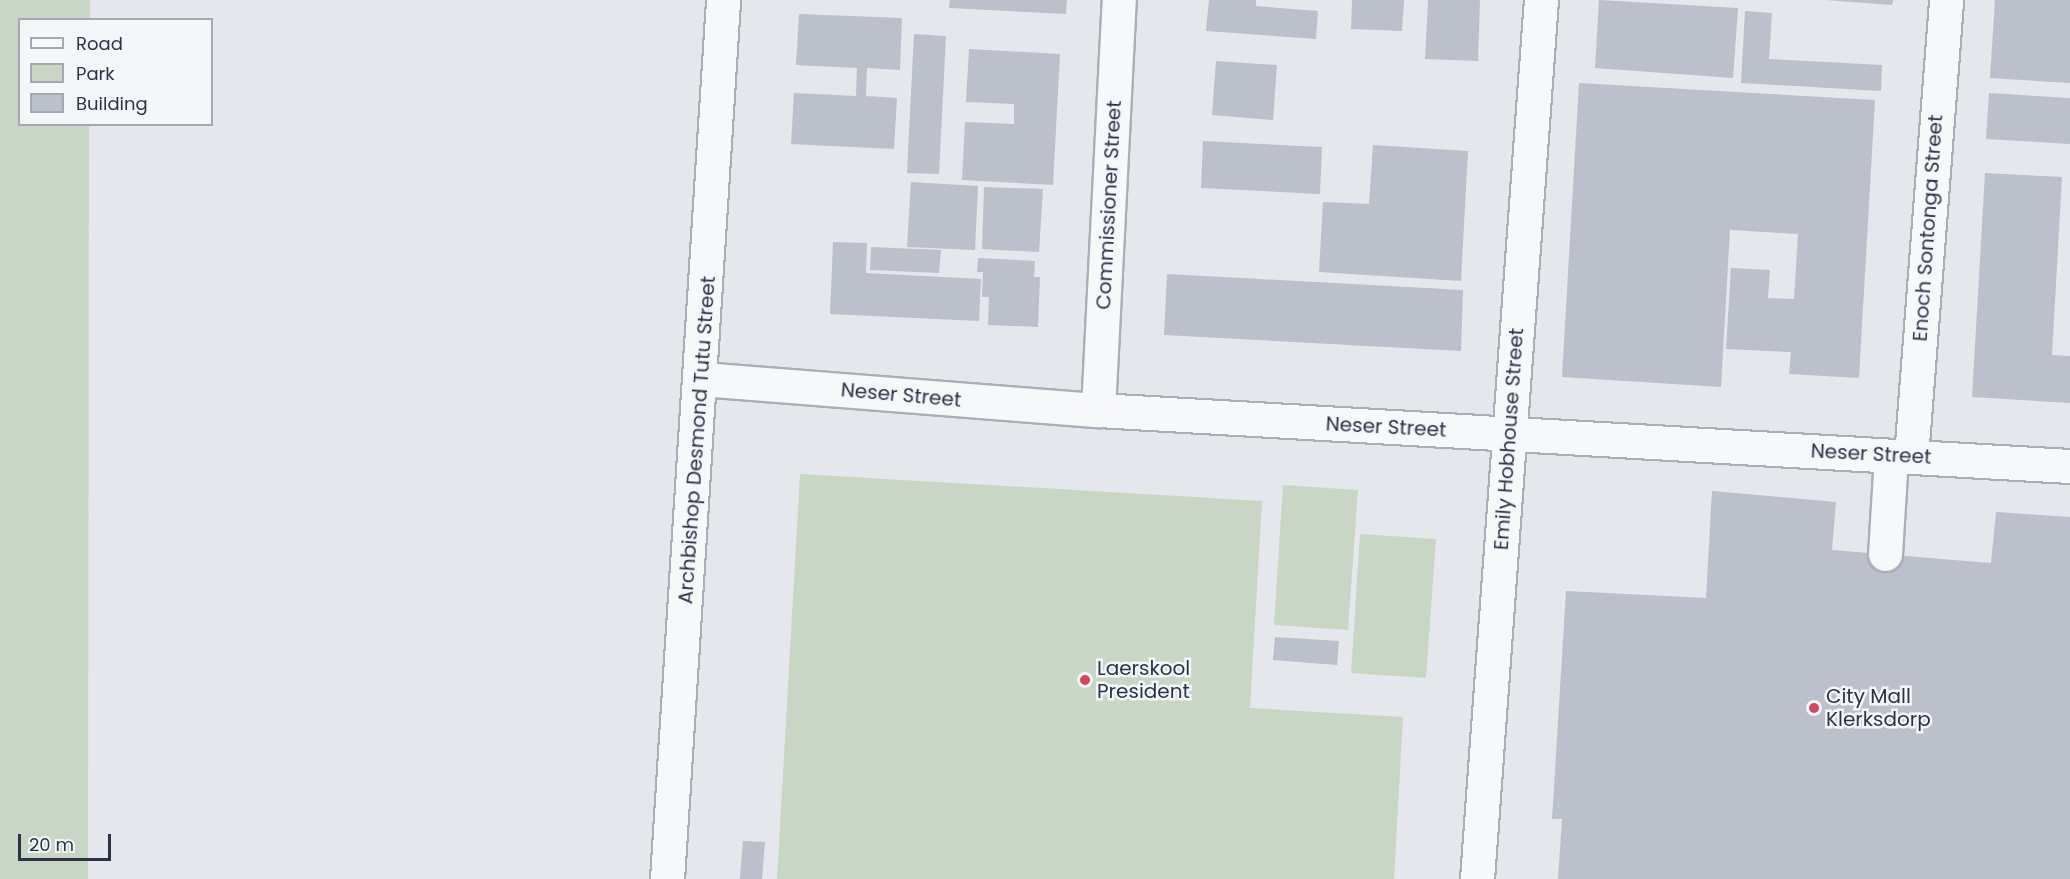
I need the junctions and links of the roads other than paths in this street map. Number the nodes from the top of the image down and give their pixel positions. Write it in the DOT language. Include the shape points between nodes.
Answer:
graph roads {
  1 [pos="723,0"];
  2 [pos="1119,0"];
  3 [pos="1540,0"];
  4 [pos="1946,0"];
  5 [pos="702,379"];
  6 [pos="1098,410"];
  7 [pos="1509,434"];
  8 [pos="1901,456"];
  9 [pos="2070,466"];
  10 [pos="1885,554"];
  11 [pos="667,879"];
  12 [pos="1478,879"];
  1 -- 5 [label="street, Archbishop Desmond Tutu Street"];
  2 -- 6 [label="street, Commissioner Street"];
  3 -- 7 [label="street, Emily Hobhouse Street"];
  4 -- 8 [label="street, Enoch Sontonga Street"];
  5 -- 6 [label="street, Neser Street"];
  5 -- 11 [label="street, Archbishop Desmond Tutu Street"];
  6 -- 7 [label="street, Neser Street"];
  7 -- 8 [label="street, Neser Street"];
  7 -- 12 [label="street, Emily Hobhouse Street"];
  8 -- 9 [label="street, Neser Street"];
  8 -- 10 [label="street, Enoch Sontonga Street"];
}
